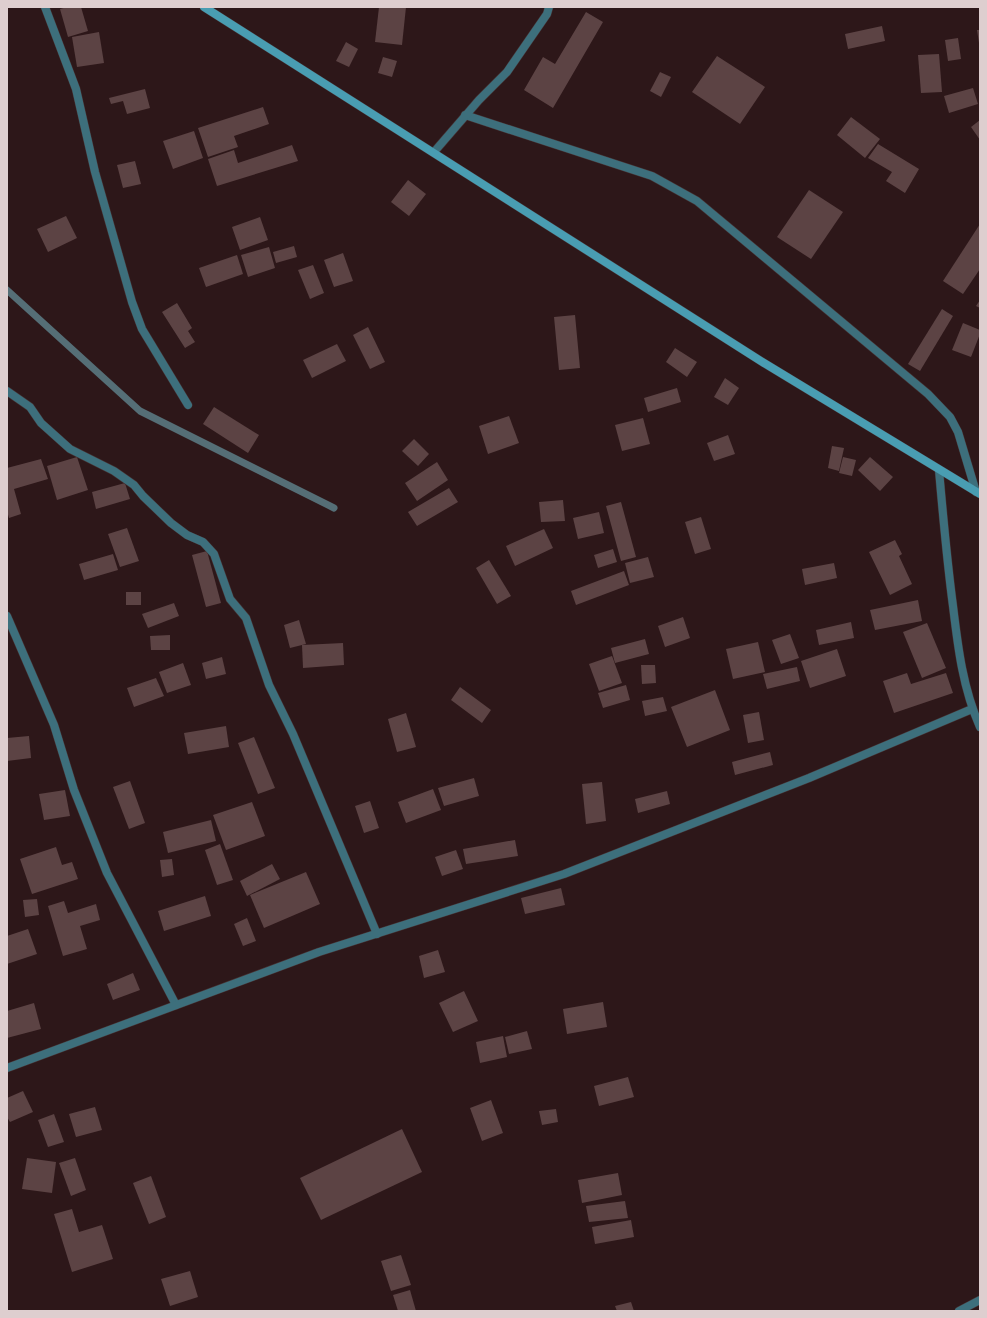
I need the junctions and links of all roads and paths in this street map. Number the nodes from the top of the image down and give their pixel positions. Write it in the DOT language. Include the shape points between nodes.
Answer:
graph roads {
  1 [pos="45,7"];
  2 [pos="204,7"];
  3 [pos="549,7"];
  4 [pos="466,115"];
  5 [pos="434,152"];
  6 [pos="7,392"];
  7 [pos="188,405"];
  8 [pos="939,470"];
  9 [pos="978,493"];
  10 [pos="7,616"];
  11 [pos="972,709"];
  12 [pos="980,727"];
  13 [pos="377,934"];
  14 [pos="176,1005"];
  15 [pos="7,1068"];
  16 [pos="980,1300"];
  17 [pos="959,1311"];
  1 -- 7 [label="street" via="76,89 95,172 132,302 142,329"];
  2 -- 5 [label="street"];
  3 -- 4 [label="street" via="507,72"];
  4 -- 5 [label="street"];
  4 -- 9 [label="street" via="652,176 697,201 928,394 950,417 958,432"];
  5 -- 8 [label="street" via="764,363"];
  6 -- 13 [label="street" via="30,407 41,422 70,449 114,471 134,485 171,523 210,547 230,599 246,618 269,685 293,734"];
  8 -- 9 [label="street"];
  8 -- 11 [label="street" via="960,660"];
  10 -- 14 [label="street" via="54,725 74,790 107,873"];
  11 -- 12 [label="street"];
  11 -- 13 [label="street" via="810,778 564,874"];
  13 -- 14 [label="street" via="319,952"];
  14 -- 15 [label="street"];
  16 -- 17 [label="street"];
}
